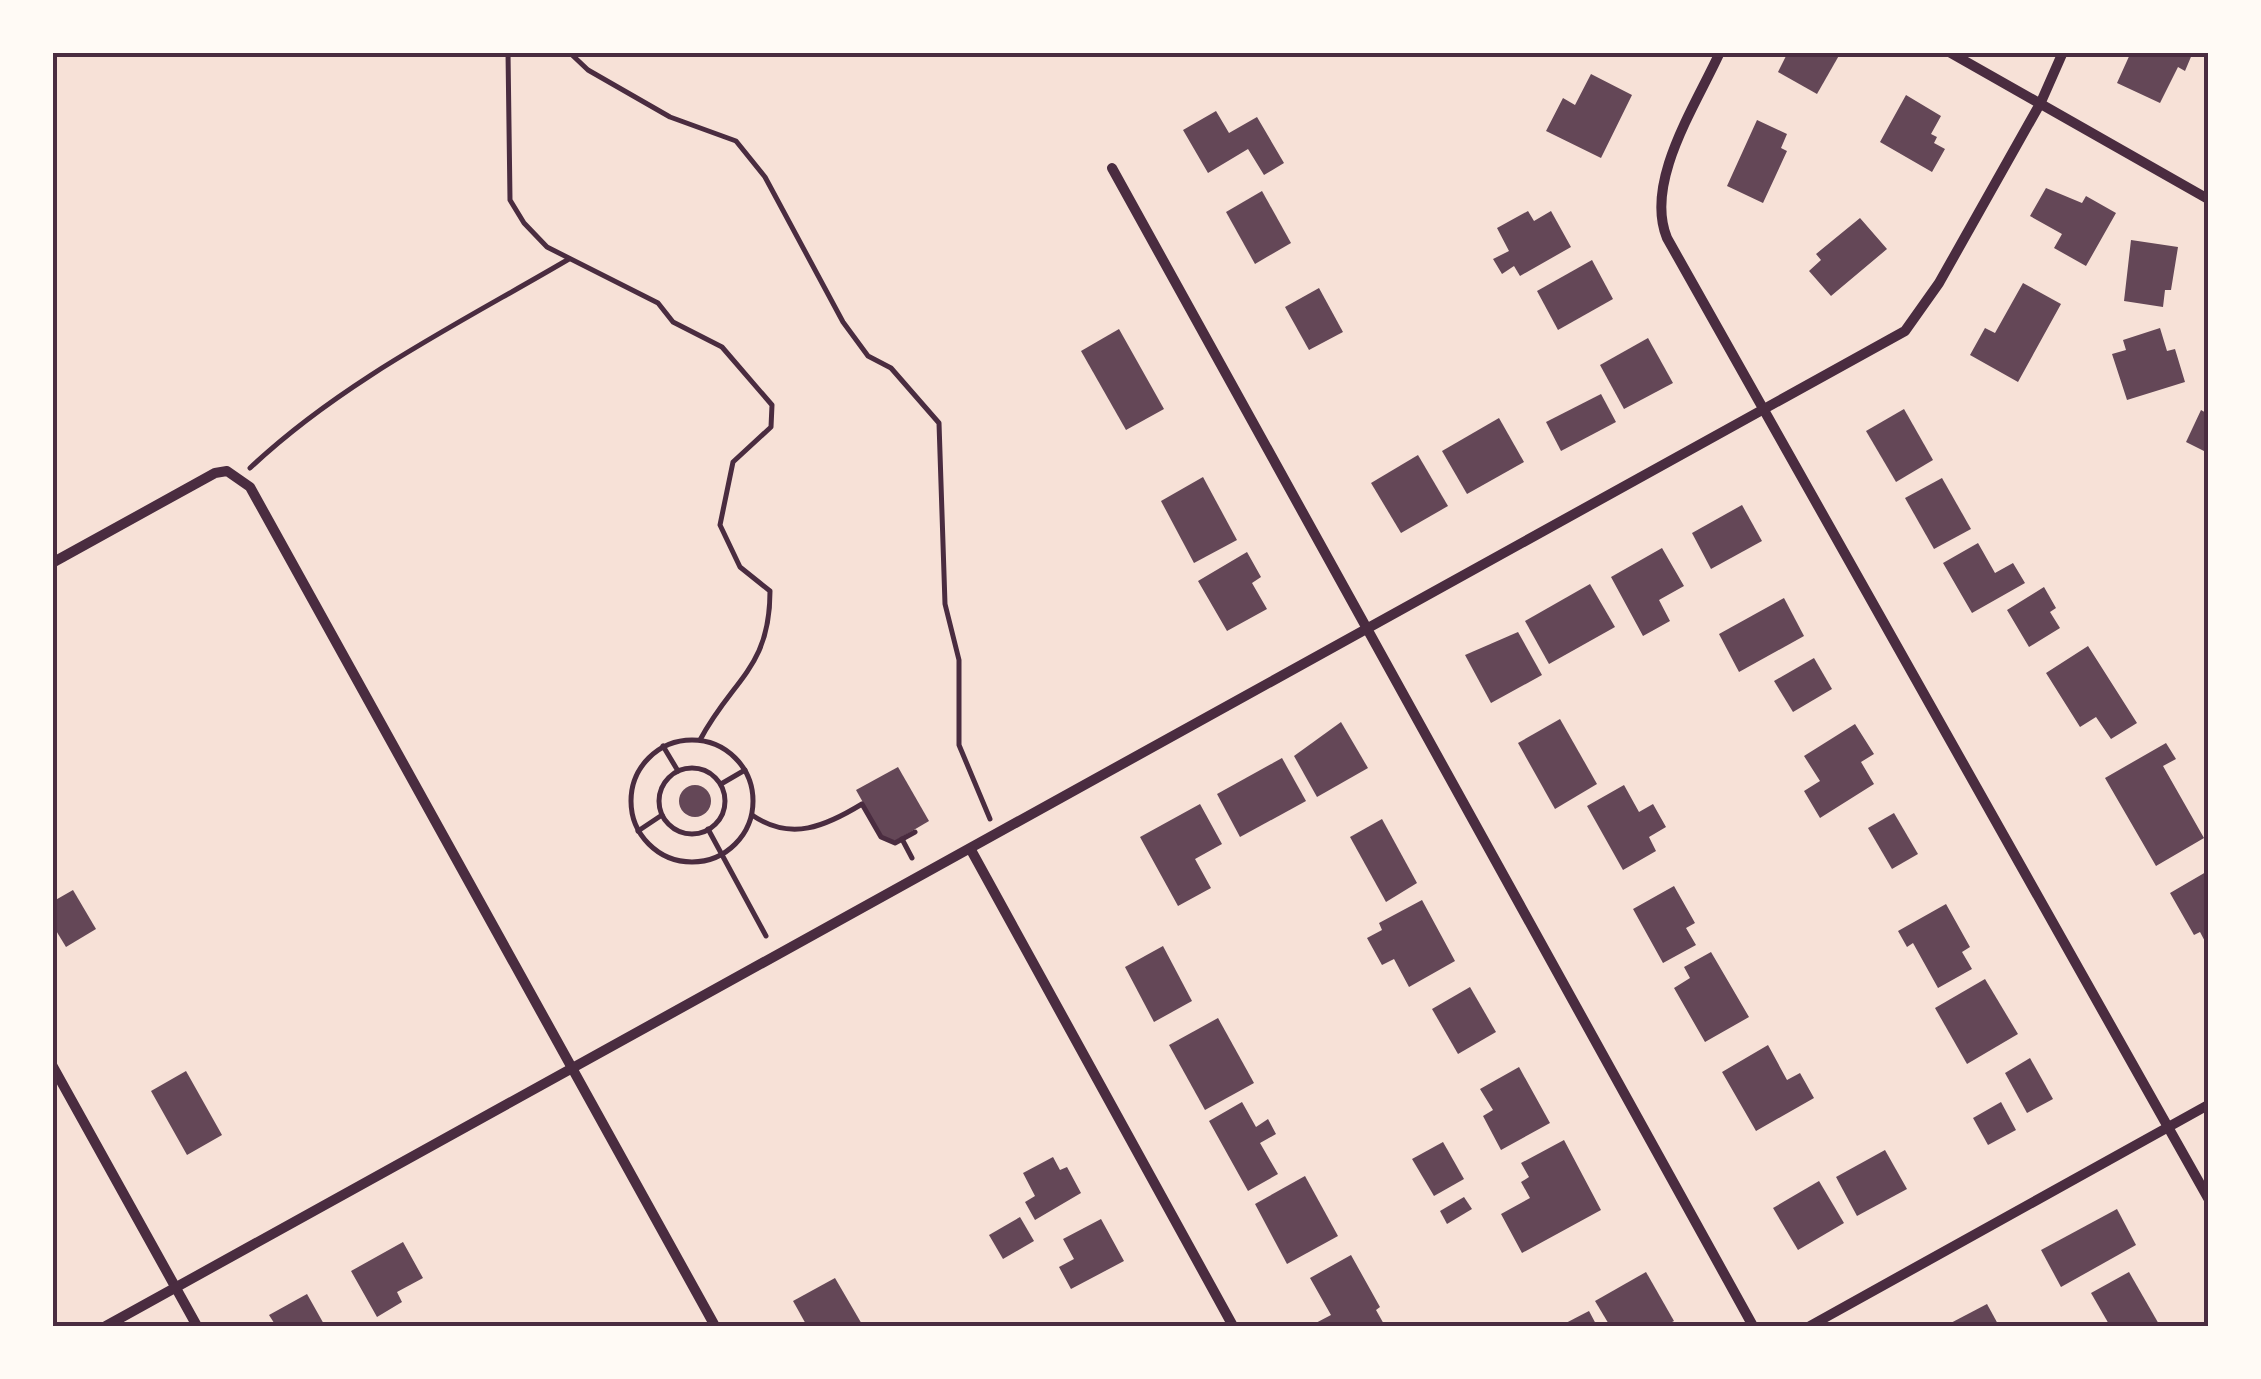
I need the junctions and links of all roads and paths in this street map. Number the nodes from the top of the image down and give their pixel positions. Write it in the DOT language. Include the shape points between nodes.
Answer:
graph roads {
  1 [pos="508,52"];
  2 [pos="569,52"];
  3 [pos="1720,52"];
  4 [pos="1949,52"];
  5 [pos="2063,52"];
  6 [pos="2041,102"];
  7 [pos="1112,168"];
  8 [pos="2208,199"];
  9 [pos="569,259"];
  10 [pos="1764,408"];
  11 [pos="240,478"];
  12 [pos="52,564"];
  13 [pos="1369,628"];
  14 [pos="700,740"];
  15 [pos="663,746"];
  16 [pos="745,770"];
  17 [pos="678,771"];
  18 [pos="720,784"];
  19 [pos="662,816"];
  20 [pos="752,816"];
  21 [pos="708,829"];
  22 [pos="638,831"];
  23 [pos="915,832"];
  24 [pos="998,834"];
  25 [pos="971,850"];
  26 [pos="724,853"];
  27 [pos="766,936"];
  28 [pos="52,1065"];
  29 [pos="571,1068"];
  30 [pos="2208,1105"];
  31 [pos="2170,1127"];
  32 [pos="2208,1198"];
  33 [pos="175,1288"];
  34 [pos="106,1326"];
  35 [pos="197,1326"];
  36 [pos="714,1326"];
  37 [pos="1234,1326"];
  38 [pos="1753,1326"];
  39 [pos="1810,1326"];
  1 -- 9 [label="path" via="510,200 548,247"];
  2 -- 24 [label="path" via="588,70 670,116 736,141 764,177 843,322 868,356 891,368 939,422 946,604 959,660 959,745"];
  3 -- 10 [label="street" via="1660,185 1658,217"];
  4 -- 6 [label="street"];
  5 -- 6 [label="street"];
  6 -- 8 [label="street"];
  6 -- 10 [label="street" via="1916,319"];
  7 -- 13 [label="street"];
  9 -- 11 [label="path" via="378,372 287,433"];
  9 -- 14 [label="path" via="658,303 672,322 722,347 772,406 772,427 733,462 720,525 740,567 770,590 770,628 737,691"];
  10 -- 13 [label="street"];
  10 -- 31 [label="street"];
  11 -- 12 [label="street" via="215,473 186,485"];
  11 -- 29 [label="street"];
  13 -- 24 [label="street"];
  13 -- 38 [label="street"];
  14 -- 15 [label="path"];
  14 -- 16 [label="path" via="718,745"];
  15 -- 17 [label="path"];
  15 -- 22 [label="path" via="647,758 630,793"];
  16 -- 18 [label="path"];
  16 -- 20 [label="path"];
  17 -- 18 [label="path" via="706,771"];
  17 -- 19 [label="path" via="660,795"];
  18 -- 21 [label="path" via="725,804"];
  19 -- 21 [label="path" via="677,830"];
  19 -- 22 [label="path"];
  20 -- 23 [label="path" via="785,830 811,830 862,804 881,837 894,842"];
  20 -- 26 [label="path"];
  21 -- 26 [label="path"];
  22 -- 26 [label="path" via="650,847 686,863"];
  24 -- 25 [label="street"];
  25 -- 29 [label="street"];
  25 -- 37 [label="street"];
  26 -- 27 [label="path"];
  28 -- 33 [label="street"];
  29 -- 33 [label="street"];
  29 -- 36 [label="street"];
  30 -- 31 [label="street"];
  31 -- 32 [label="street"];
  31 -- 39 [label="street"];
  33 -- 34 [label="street"];
  33 -- 35 [label="street"];
}
